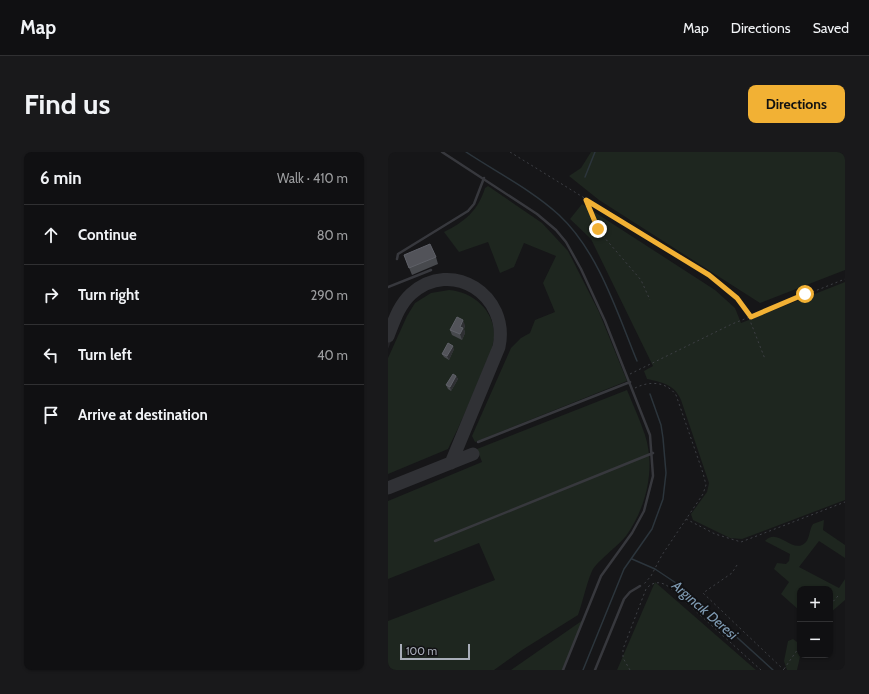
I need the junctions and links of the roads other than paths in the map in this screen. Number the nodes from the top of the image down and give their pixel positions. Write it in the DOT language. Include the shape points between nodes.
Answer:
graph roads {
  1 [pos="442,152"];
  2 [pos="484,178"];
  3 [pos="397,259"];
  4 [pos="431,270"];
  5 [pos="388,287"];
  6 [pos="630,382"];
  7 [pos="478,442"];
  8 [pos="653,453"];
  9 [pos="435,541"];
  10 [pos="640,586"];
  11 [pos="563,670"];
  12 [pos="595,670"];
  1 -- 2 [label="lane"];
  2 -- 3 [label="lane" via="468,211 398,254"];
  2 -- 6 [label="lane" via="544,219 566,242 589,284"];
  4 -- 5 [label="lane"];
  6 -- 7 [label="lane"];
  6 -- 8 [label="lane" via="648,429"];
  8 -- 9 [label="lane"];
  8 -- 11 [label="lane" via="653,481 644,511 632,533 601,576"];
  10 -- 12 [label="lane" via="624,599"];
}
